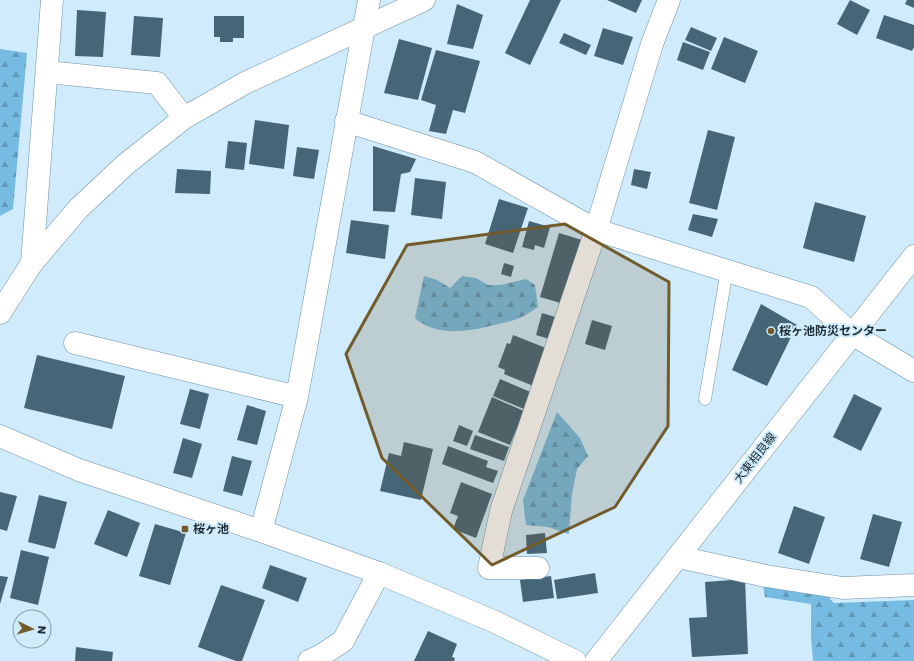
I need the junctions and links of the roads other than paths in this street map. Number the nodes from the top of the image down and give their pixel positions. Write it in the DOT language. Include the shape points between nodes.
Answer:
graph roads {
  1 [pos="52,0"];
  2 [pos="369,0"];
  3 [pos="424,0"];
  4 [pos="669,0"];
  5 [pos="364,27"];
  6 [pos="47,72"];
  7 [pos="184,118"];
  8 [pos="346,121"];
  9 [pos="596,230"];
  10 [pos="914,256"];
  11 [pos="32,263"];
  12 [pos="727,270"];
  13 [pos="0,313"];
  14 [pos="852,334"];
  15 [pos="75,343"];
  16 [pos="914,371"];
  17 [pos="297,396"];
  18 [pos="705,398"];
  19 [pos="0,436"];
  20 [pos="261,531"];
  21 [pos="678,557"];
  22 [pos="538,568"];
  23 [pos="379,573"];
  24 [pos="914,585"];
  25 [pos="309,661"];
  26 [pos="575,661"];
  27 [pos="596,661"];
  1 -- 6 [label="street"];
  2 -- 5 [label="street"];
  3 -- 5 [label="street"];
  4 -- 9 [label="street" via="652,44"];
  5 -- 7 [label="street" via="245,83"];
  5 -- 8 [label="street"];
  6 -- 7 [label="street" via="157,83"];
  6 -- 11 [label="street"];
  7 -- 11 [label="street" via="126,164 83,204"];
  8 -- 9 [label="street" via="475,162"];
  8 -- 17 [label="street"];
  9 -- 12 [label="street"];
  9 -- 22 [label="street" via="501,511 489,568"];
  10 -- 14 [label="street, 大東相良線"];
  11 -- 13 [label="street"];
  12 -- 14 [label="street" via="811,296"];
  12 -- 18 [label="lane"];
  14 -- 16 [label="street"];
  14 -- 21 [label="street, 大東相良線"];
  15 -- 17 [label="street"];
  17 -- 20 [label="street"];
  19 -- 20 [label="street" via="79,470"];
  20 -- 23 [label="street"];
  21 -- 24 [label="street" via="766,576 843,588"];
  21 -- 27 [label="street, 大東相良線"];
  23 -- 25 [label="street" via="343,641"];
  23 -- 26 [label="street"];
}
